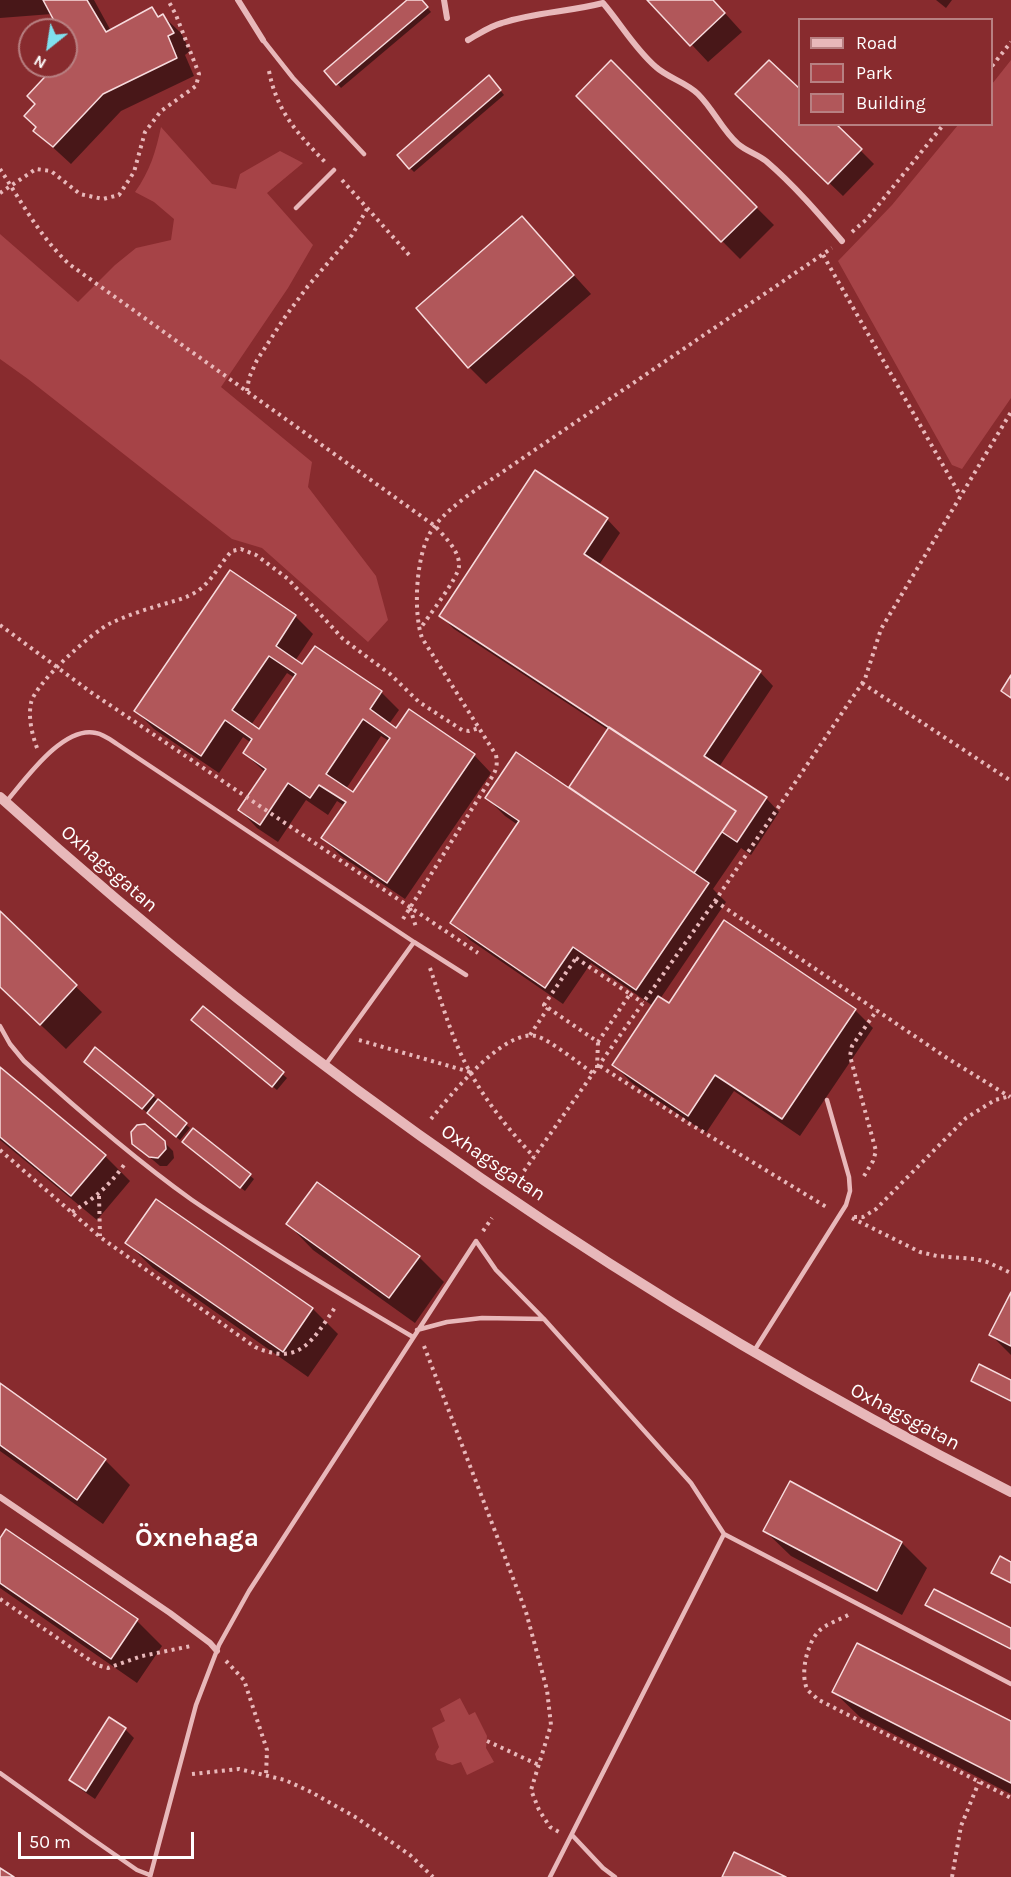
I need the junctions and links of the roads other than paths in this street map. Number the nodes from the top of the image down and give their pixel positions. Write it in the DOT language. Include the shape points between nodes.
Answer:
graph roads {
  1 [pos="238,0"];
  2 [pos="444,0"];
  3 [pos="602,2"];
  4 [pos="447,18"];
  5 [pos="263,40"];
  6 [pos="468,40"];
  7 [pos="364,154"];
  8 [pos="334,170"];
  9 [pos="296,208"];
  10 [pos="842,241"];
  11 [pos="3,800"];
  12 [pos="414,942"];
  13 [pos="466,975"];
  14 [pos="0,1026"];
  15 [pos="324,1066"];
  16 [pos="827,1100"];
  17 [pos="544,1319"];
  18 [pos="417,1330"];
  19 [pos="413,1337"];
  20 [pos="753,1353"];
  21 [pos="1011,1492"];
  22 [pos="0,1497"];
  23 [pos="724,1534"];
  24 [pos="217,1651"];
  25 [pos="1011,1684"];
  26 [pos="0,1773"];
  27 [pos="571,1837"];
  28 [pos="150,1876"];
  29 [pos="550,1877"];
  30 [pos="615,1877"];
  1 -- 5 [label="street"];
  2 -- 4 [label="street"];
  3 -- 6 [label="street" via="499,23"];
  3 -- 10 [label="street" via="657,69 696,92 739,145 781,175"];
  5 -- 7 [label="lane"];
  8 -- 9 [label="lane"];
  11 -- 12 [label="lane" via="66,739 80,732 97,733"];
  11 -- 15 [label="street, Oxhagsgatan" via="172,948"];
  12 -- 13 [label="lane"];
  12 -- 15 [label="lane"];
  14 -- 19 [label="lane" via="24,1061 132,1155 286,1263"];
  15 -- 20 [label="street, Oxhagsgatan" via="535,1214"];
  16 -- 20 [label="lane" via="849,1177 846,1205"];
  17 -- 18 [label="lane" via="482,1318"];
  17 -- 18 [label="lane" via="496,1270 476,1241"];
  17 -- 23 [label="lane" via="691,1483"];
  18 -- 19 [label="lane"];
  19 -- 24 [label="lane" via="249,1591"];
  20 -- 21 [label="street, Oxhagsgatan"];
  22 -- 24 [label="street" via="170,1613"];
  23 -- 25 [label="lane"];
  23 -- 27 [label="lane"];
  24 -- 28 [label="lane" via="196,1705"];
  26 -- 28 [label="lane"];
  27 -- 29 [label="lane"];
  27 -- 30 [label="lane"];
}
